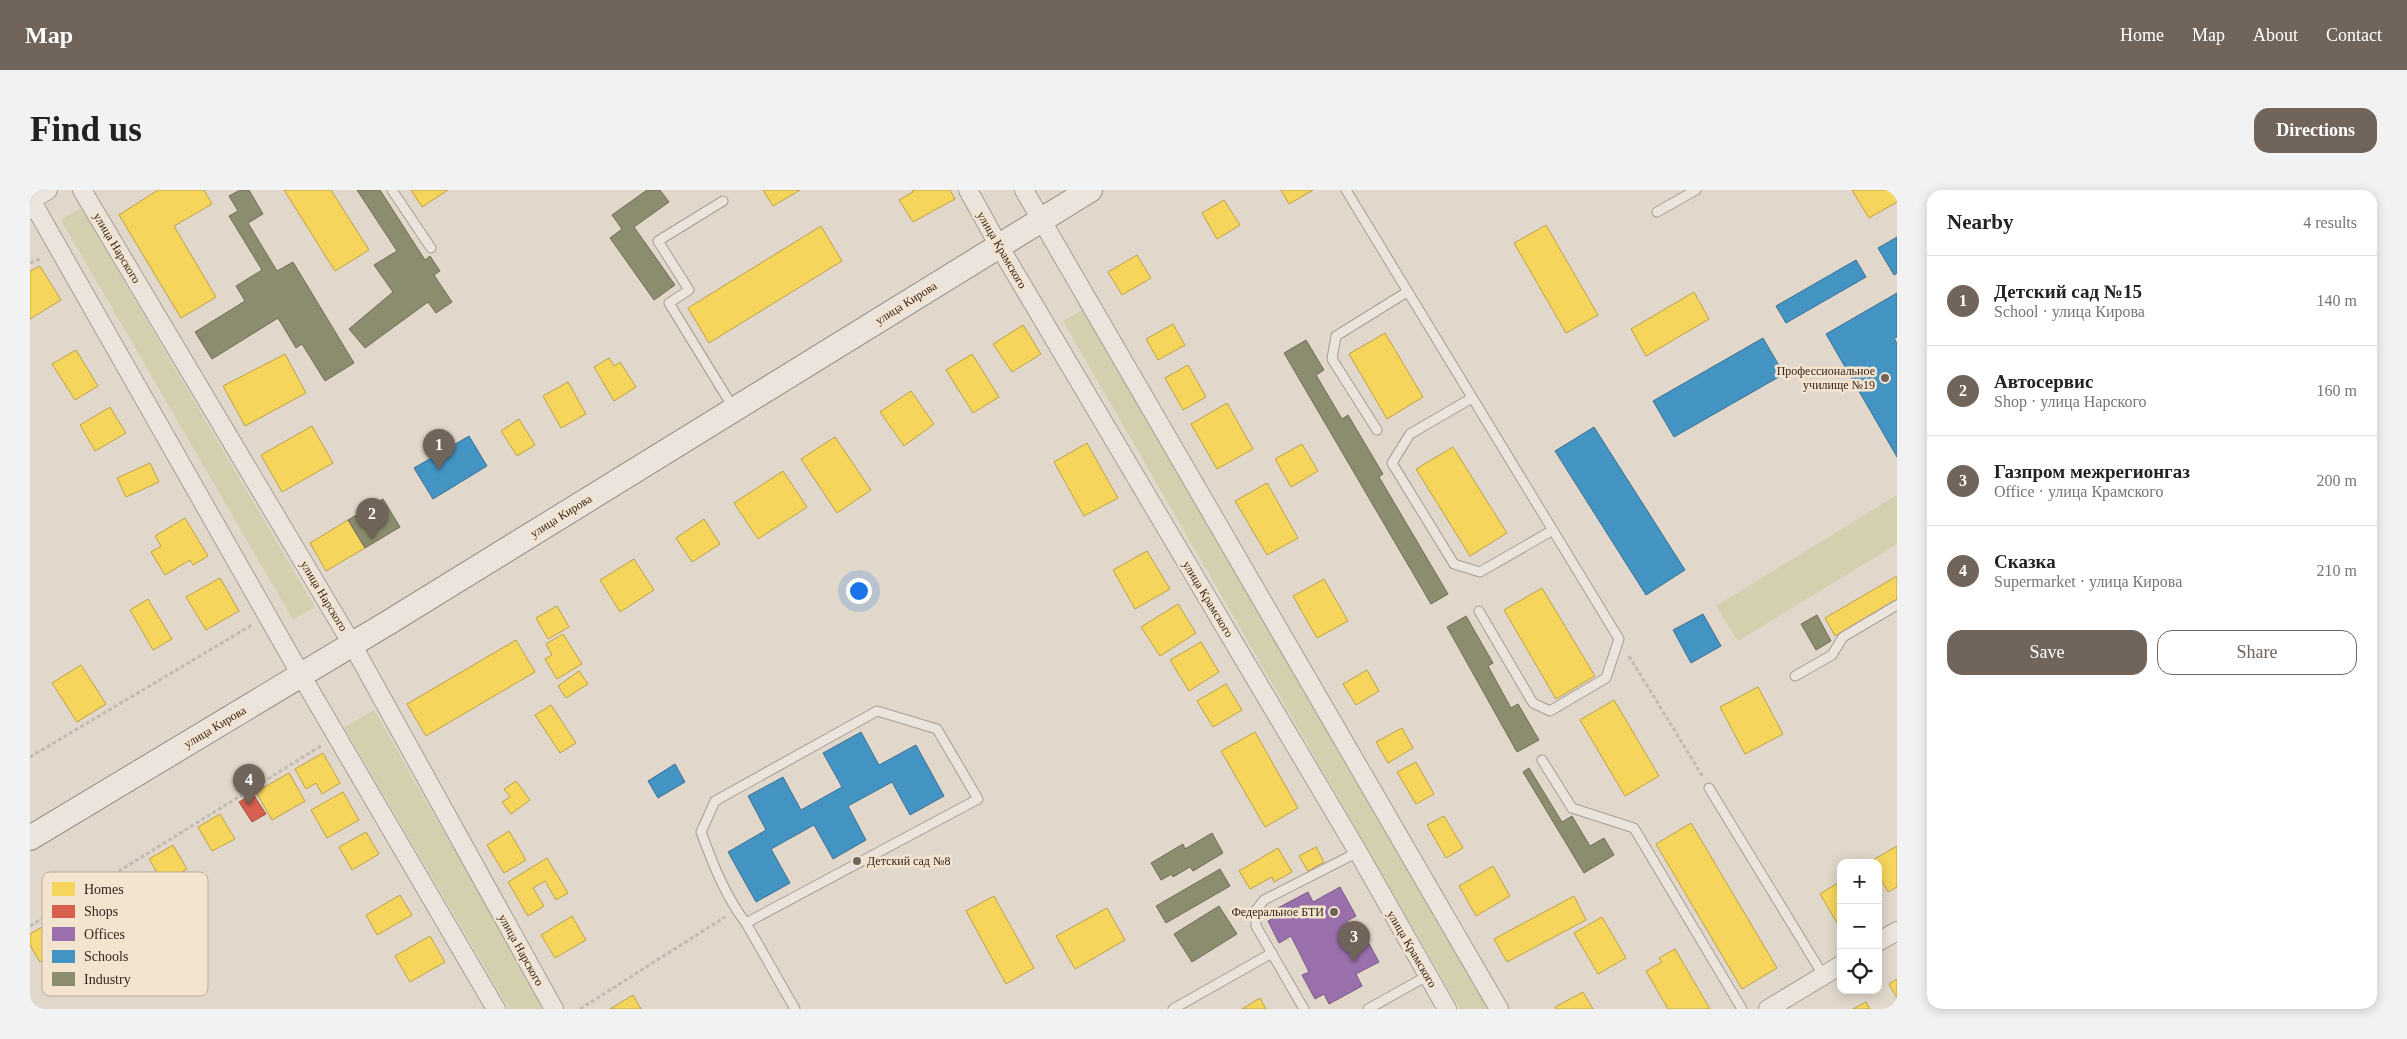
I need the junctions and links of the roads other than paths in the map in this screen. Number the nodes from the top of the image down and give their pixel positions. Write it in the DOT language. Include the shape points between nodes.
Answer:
graph roads {
  1 [pos="82,190"];
  2 [pos="392,190"];
  3 [pos="968,190"];
  4 [pos="1024,190"];
  5 [pos="1090,190"];
  6 [pos="1346,190"];
  7 [pos="1696,190"];
  8 [pos="36,198"];
  9 [pos="723,201"];
  10 [pos="1657,212"];
  11 [pos="1042,220"];
  12 [pos="999,246"];
  13 [pos="431,248"];
  14 [pos="1407,292"];
  15 [pos="1472,398"];
  16 [pos="734,409"];
  17 [pos="1377,430"];
  18 [pos="1552,530"];
  19 [pos="1897,605"];
  20 [pos="1479,611"];
  21 [pos="352,644"];
  22 [pos="301,675"];
  23 [pos="1795,676"];
  24 [pos="1542,760"];
  25 [pos="1709,788"];
  26 [pos="30,838"];
  27 [pos="1358,852"];
  28 [pos="746,923"];
  29 [pos="1897,931"];
  30 [pos="1882,940"];
  31 [pos="1272,953"];
  32 [pos="1837,967"];
  33 [pos="1823,975"];
  34 [pos="1427,976"];
  35 [pos="496,1009"];
  36 [pos="554,1009"];
  37 [pos="795,1009"];
  38 [pos="1174,1009"];
  39 [pos="1304,1009"];
  40 [pos="1368,1009"];
  41 [pos="1447,1009"];
  42 [pos="1499,1009"];
  43 [pos="1742,1009"];
  44 [pos="1768,1009"];
  1 -- 21 [label="street, улица Нарского"];
  2 -- 13 [label="lane"];
  3 -- 12 [label="street, улица Крамского"];
  4 -- 11 [label="street"];
  5 -- 11 [label="main road, улица Кирова"];
  6 -- 14 [label="lane"];
  7 -- 10 [label="lane"];
  8 -- 22 [label="street"];
  9 -- 16 [label="lane" via="658,241 689,290 669,303"];
  11 -- 12 [label="main road, улица Кирова"];
  11 -- 42 [label="street"];
  12 -- 16 [label="main road, улица Кирова"];
  12 -- 27 [label="street, улица Крамского"];
  14 -- 15 [label="lane"];
  14 -- 17 [label="lane" via="1336,336 1332,359"];
  15 -- 18 [label="lane"];
  15 -- 18 [label="lane" via="1410,434 1392,463 1454,564 1480,572"];
  16 -- 21 [label="main road, улица Кирова"];
  18 -- 20 [label="lane" via="1619,639 1606,678 1550,711 1533,703"];
  19 -- 23 [label="lane" via="1843,637 1832,655"];
  21 -- 22 [label="main road, улица Кирова"];
  21 -- 36 [label="street, улица Нарского"];
  22 -- 26 [label="main road, улица Кирова"];
  22 -- 35 [label="street"];
  24 -- 43 [label="lane" via="1572,808 1634,828"];
  25 -- 33 [label="lane"];
  27 -- 31 [label="lane" via="1264,900 1256,910 1256,926"];
  27 -- 34 [label="street, улица Крамского"];
  28 -- 28 [label="lane" via="978,800 937,729 877,710 715,801 700,832 736,910"];
  28 -- 37 [label="lane"];
  29 -- 30 [label="street"];
  31 -- 38 [label="lane"];
  31 -- 39 [label="lane"];
  32 -- 33 [label="street"];
  33 -- 44 [label="street"];
  34 -- 40 [label="lane"];
  34 -- 41 [label="street, улица Крамского"];
}
